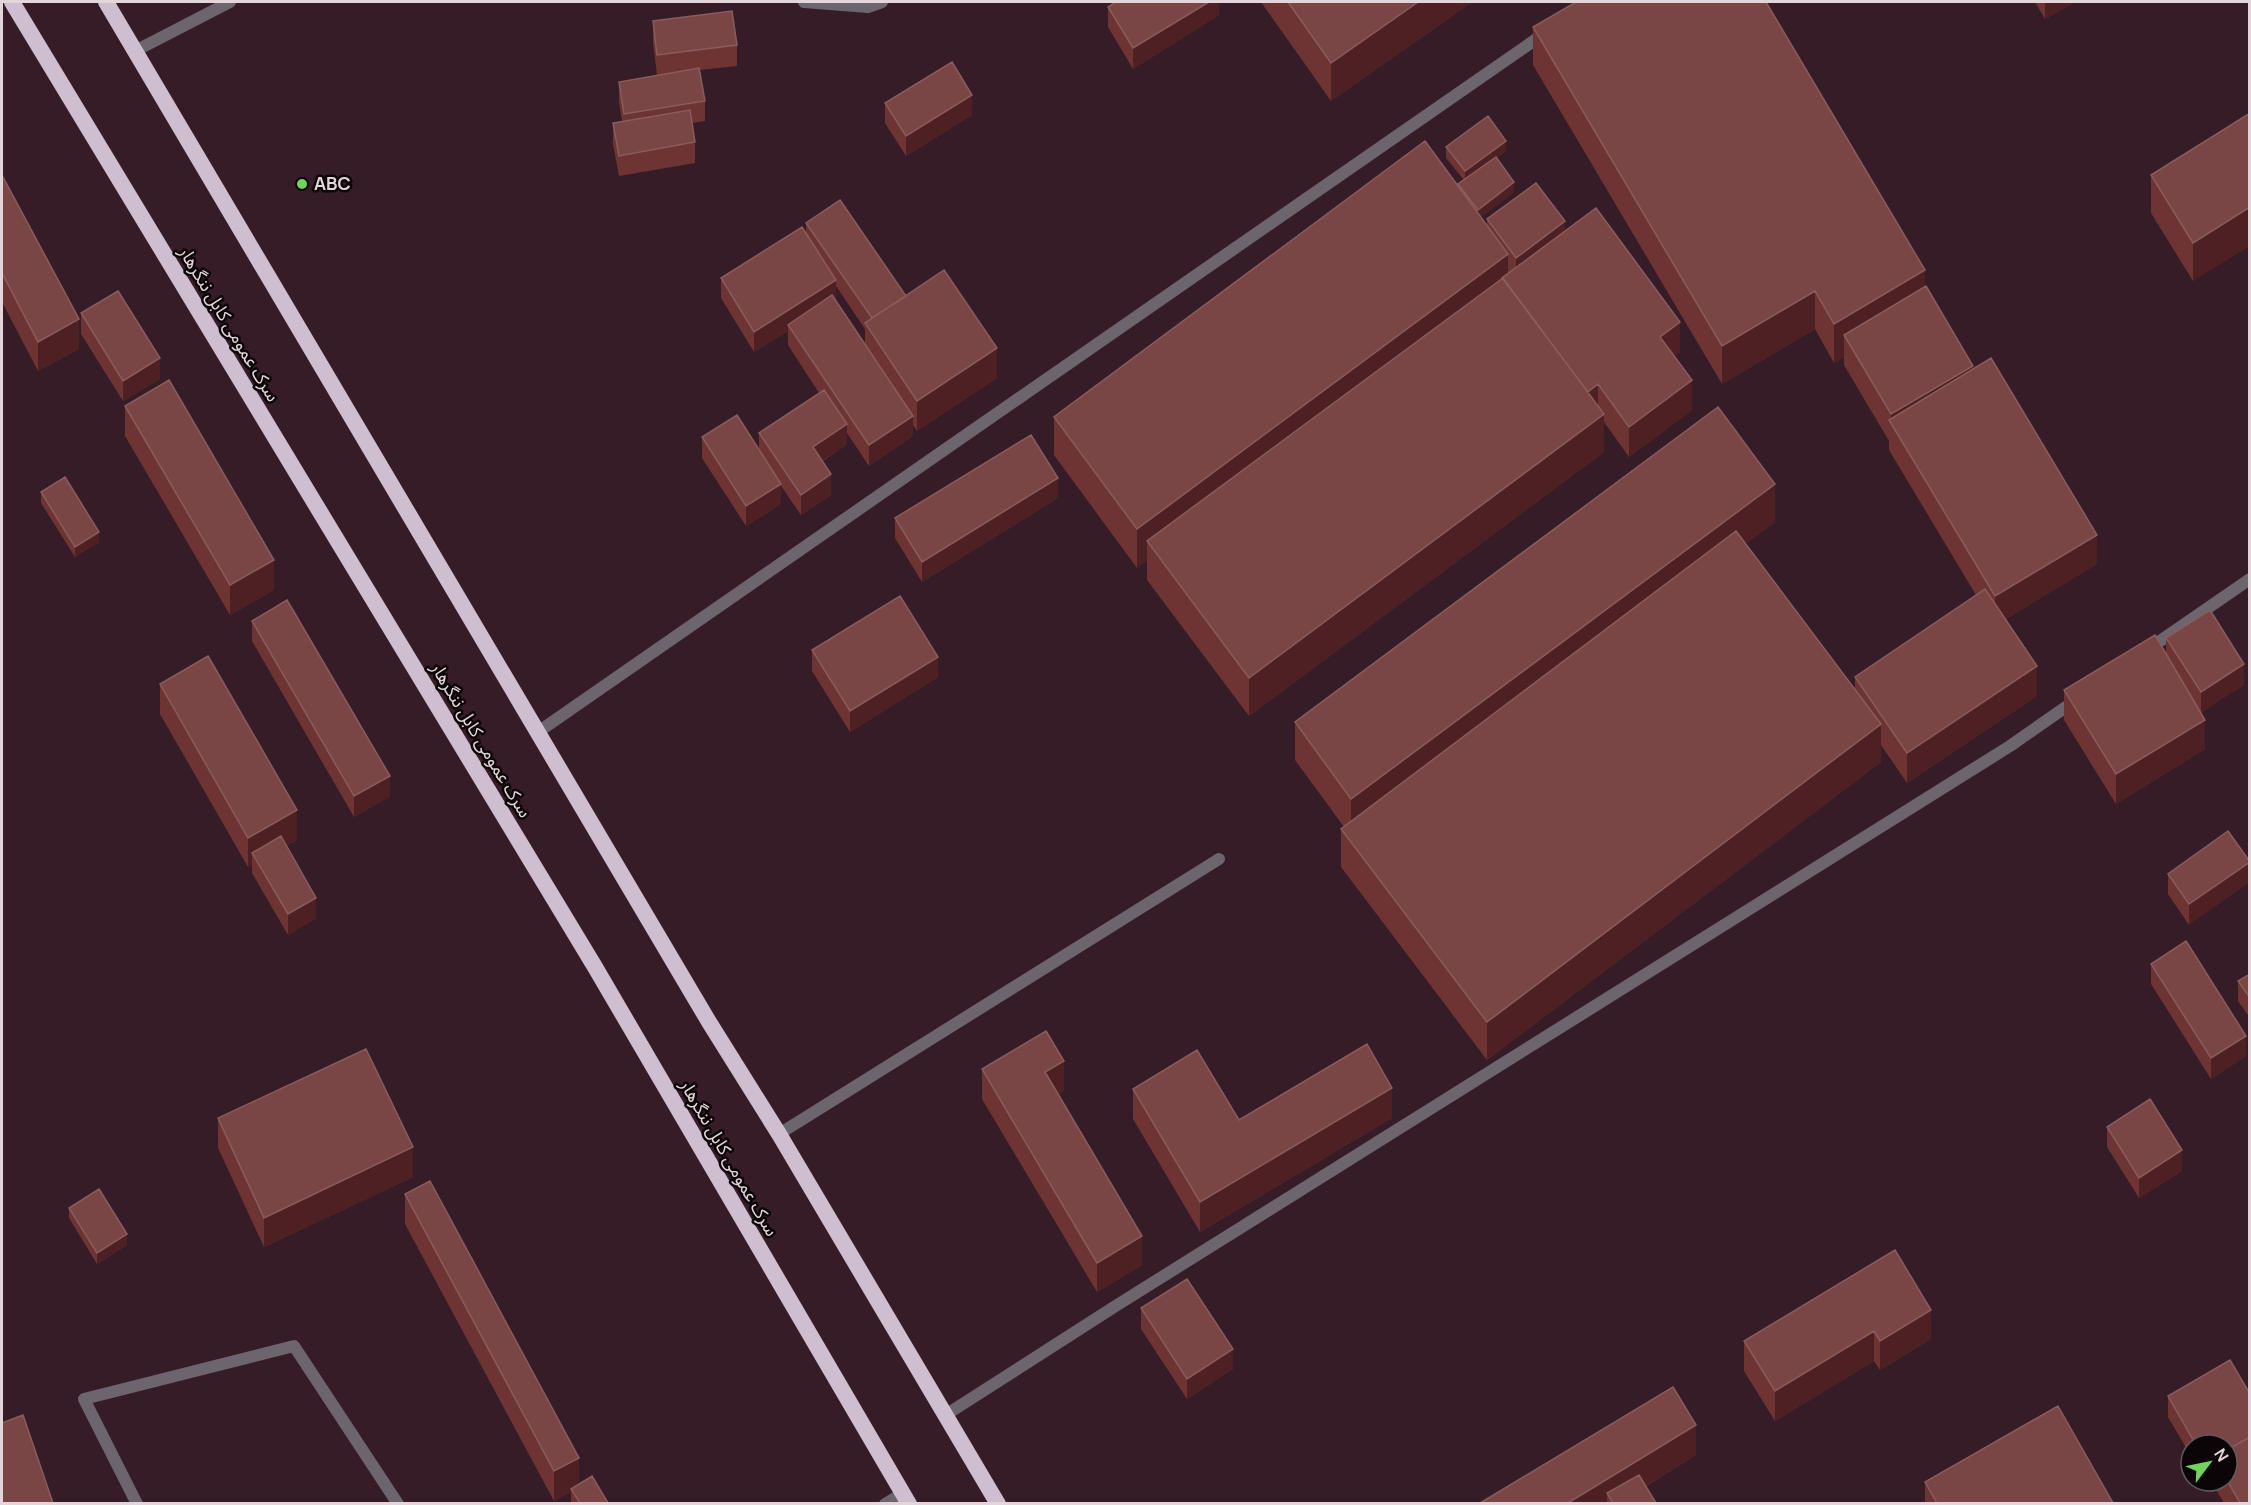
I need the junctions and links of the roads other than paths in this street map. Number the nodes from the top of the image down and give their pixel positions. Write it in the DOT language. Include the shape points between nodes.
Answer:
graph roads {
  1 [pos="12,2"];
  2 [pos="106,2"];
  3 [pos="230,2"];
  4 [pos="804,2"];
  5 [pos="882,2"];
  6 [pos="1550,29"];
  7 [pos="135,51"];
  8 [pos="2250,579"];
  9 [pos="2134,659"];
  10 [pos="2086,693"];
  11 [pos="538,732"];
  12 [pos="1220,859"];
  13 [pos="779,1134"];
  14 [pos="944,1416"];
  15 [pos="906,1498"];
  16 [pos="136,1503"];
  17 [pos="398,1503"];
  18 [pos="885,1503"];
  19 [pos="998,1503"];
  1 -- 15 [label="highway, سرک عمومی کابل ننگرهار" via="595,967"];
  2 -- 7 [label="highway"];
  3 -- 7 [label="street"];
  4 -- 5 [label="street" via="868,7"];
  6 -- 11 [label="street"];
  7 -- 11 [label="highway"];
  8 -- 9 [label="street"];
  10 -- 14 [label="street" via="2010,746"];
  11 -- 13 [label="highway"];
  12 -- 13 [label="street"];
  13 -- 14 [label="highway"];
  14 -- 19 [label="highway"];
  15 -- 18 [label="street"];
  16 -- 17 [label="street" via="84,1399 294,1346"];
}
